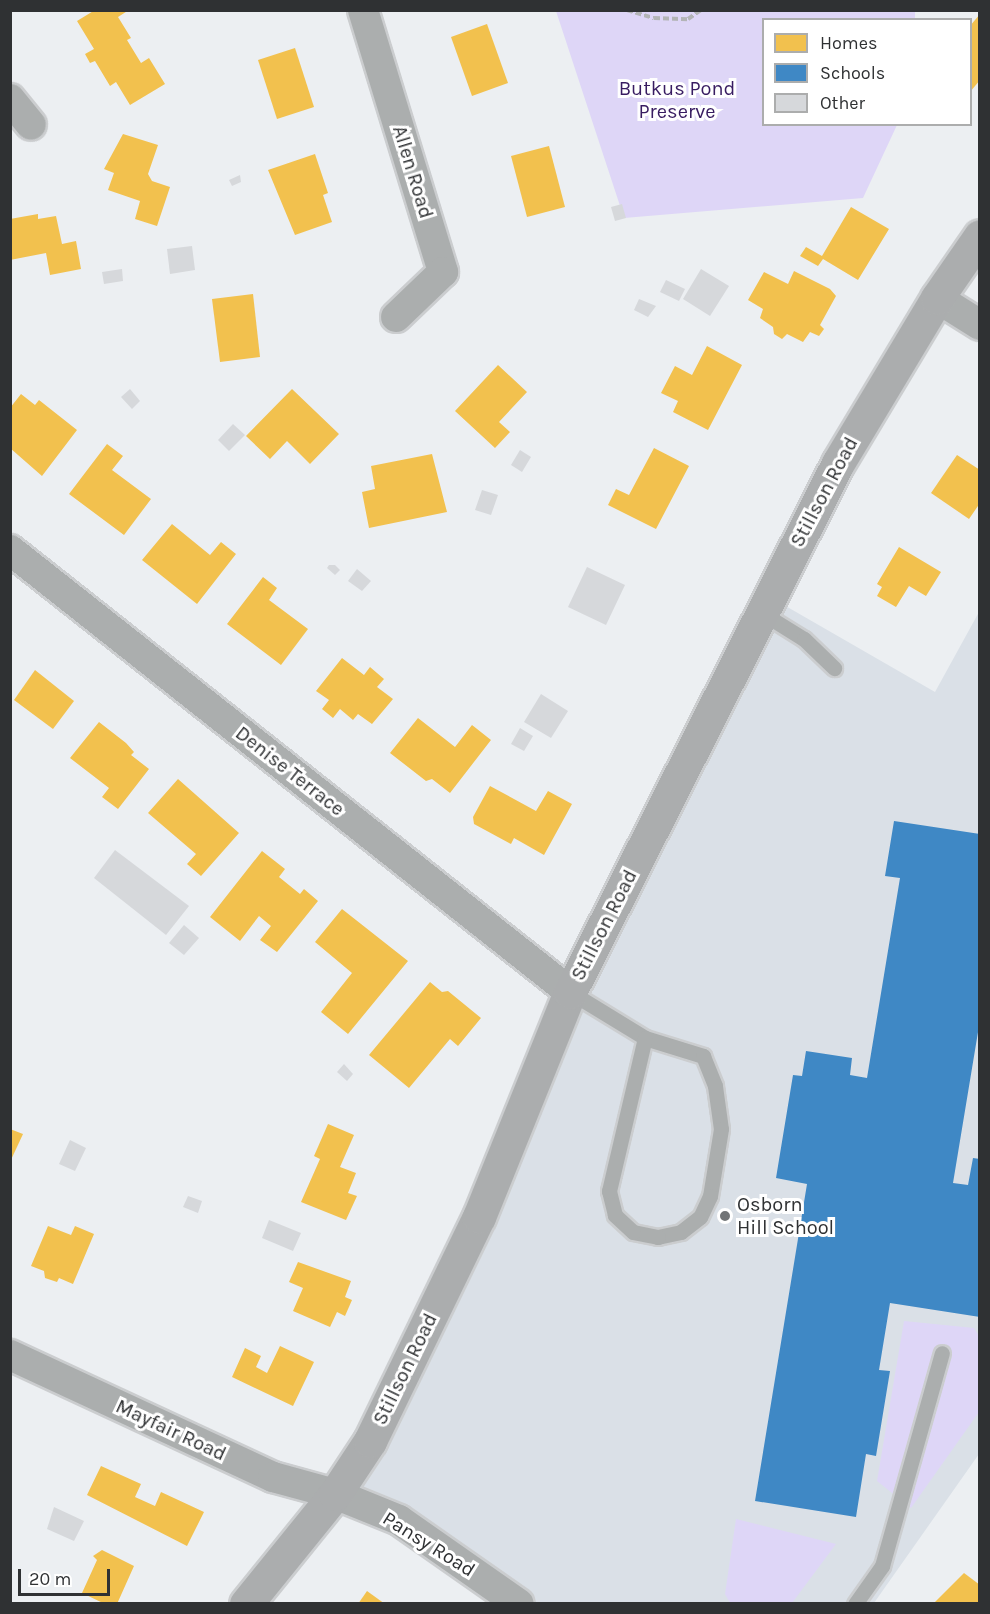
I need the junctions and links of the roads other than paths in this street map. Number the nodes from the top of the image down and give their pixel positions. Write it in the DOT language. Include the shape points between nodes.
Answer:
graph roads {
  1 [pos="363,10"];
  2 [pos="10,99"];
  3 [pos="31,125"];
  4 [pos="976,241"];
  5 [pos="937,298"];
  6 [pos="396,317"];
  7 [pos="980,325"];
  8 [pos="10,550"];
  9 [pos="762,613"];
  10 [pos="834,668"];
  11 [pos="570,992"];
  12 [pos="645,1038"];
  13 [pos="942,1353"];
  14 [pos="10,1355"];
  15 [pos="335,1494"];
  16 [pos="246,1604"];
  17 [pos="519,1604"];
  18 [pos="855,1604"];
  1 -- 6 [label="street, Allen Road" via="443,272"];
  2 -- 3 [label="street"];
  4 -- 5 [label="main road, Stillson Road"];
  5 -- 7 [label="street"];
  5 -- 9 [label="main road, Stillson Road" via="838,463"];
  8 -- 11 [label="street, Denise Terrace"];
  9 -- 10 [label="lane" via="804,639"];
  9 -- 11 [label="main road, Stillson Road"];
  11 -- 12 [label="lane"];
  11 -- 15 [label="main road, Stillson Road" via="479,1217 370,1441"];
  12 -- 12 [label="lane" via="609,1191 615,1215 633,1232 658,1237 681,1232 700,1217 710,1196 722,1129 716,1086 703,1056"];
  13 -- 18 [label="lane" via="882,1566"];
  14 -- 15 [label="street, Mayfair Road" via="273,1477"];
  15 -- 16 [label="main road, Stillson Road"];
  15 -- 17 [label="street, Pansy Road" via="399,1520"];
}
